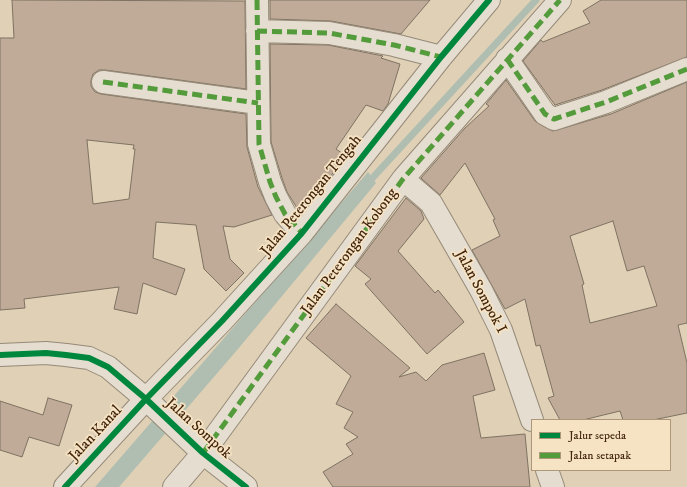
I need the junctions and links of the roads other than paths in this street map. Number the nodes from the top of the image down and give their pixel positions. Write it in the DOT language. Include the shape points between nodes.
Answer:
graph roads {
  1 [pos="257,0"];
  2 [pos="489,0"];
  3 [pos="560,0"];
  4 [pos="257,31"];
  5 [pos="441,57"];
  6 [pos="507,59"];
  7 [pos="687,69"];
  8 [pos="103,82"];
  9 [pos="258,103"];
  10 [pos="403,179"];
  11 [pos="302,233"];
  12 [pos="0,355"];
  13 [pos="152,404"];
  14 [pos="532,419"];
  15 [pos="199,449"];
  16 [pos="547,471"];
  17 [pos="64,487"];
  18 [pos="174,487"];
  19 [pos="246,487"];
  20 [pos="553,487"];
  1 -- 4 [label="street"];
  2 -- 5 [label="street, Jalan Peterongan Tengah"];
  3 -- 6 [label="street, Jalan Peterongan Kobong"];
  4 -- 5 [label="street" via="329,34"];
  4 -- 9 [label="street"];
  5 -- 11 [label="street, Jalan Peterongan Tengah"];
  6 -- 7 [label="street" via="545,114 554,119 606,102"];
  6 -- 10 [label="street, Jalan Peterongan Kobong"];
  8 -- 9 [label="street"];
  9 -- 11 [label="street" via="259,144 270,182 285,214"];
  10 -- 14 [label="street, Jalan Sompok I" via="432,203 481,290 501,330"];
  10 -- 15 [label="street, Jalan Peterongan Kobong"];
  11 -- 13 [label="street, Jalan Peterongan Tengah" via="222,320"];
  12 -- 13 [label="street, Jalan Sompok" via="46,353 89,358 108,366"];
  13 -- 15 [label="street, Jalan Sompok"];
  13 -- 17 [label="street, Jalan Kanal"];
  15 -- 18 [label="street, Jalan Peterongan Kobong"];
  15 -- 19 [label="street, Jalan Sompok"];
  16 -- 20 [label="street"];
}
